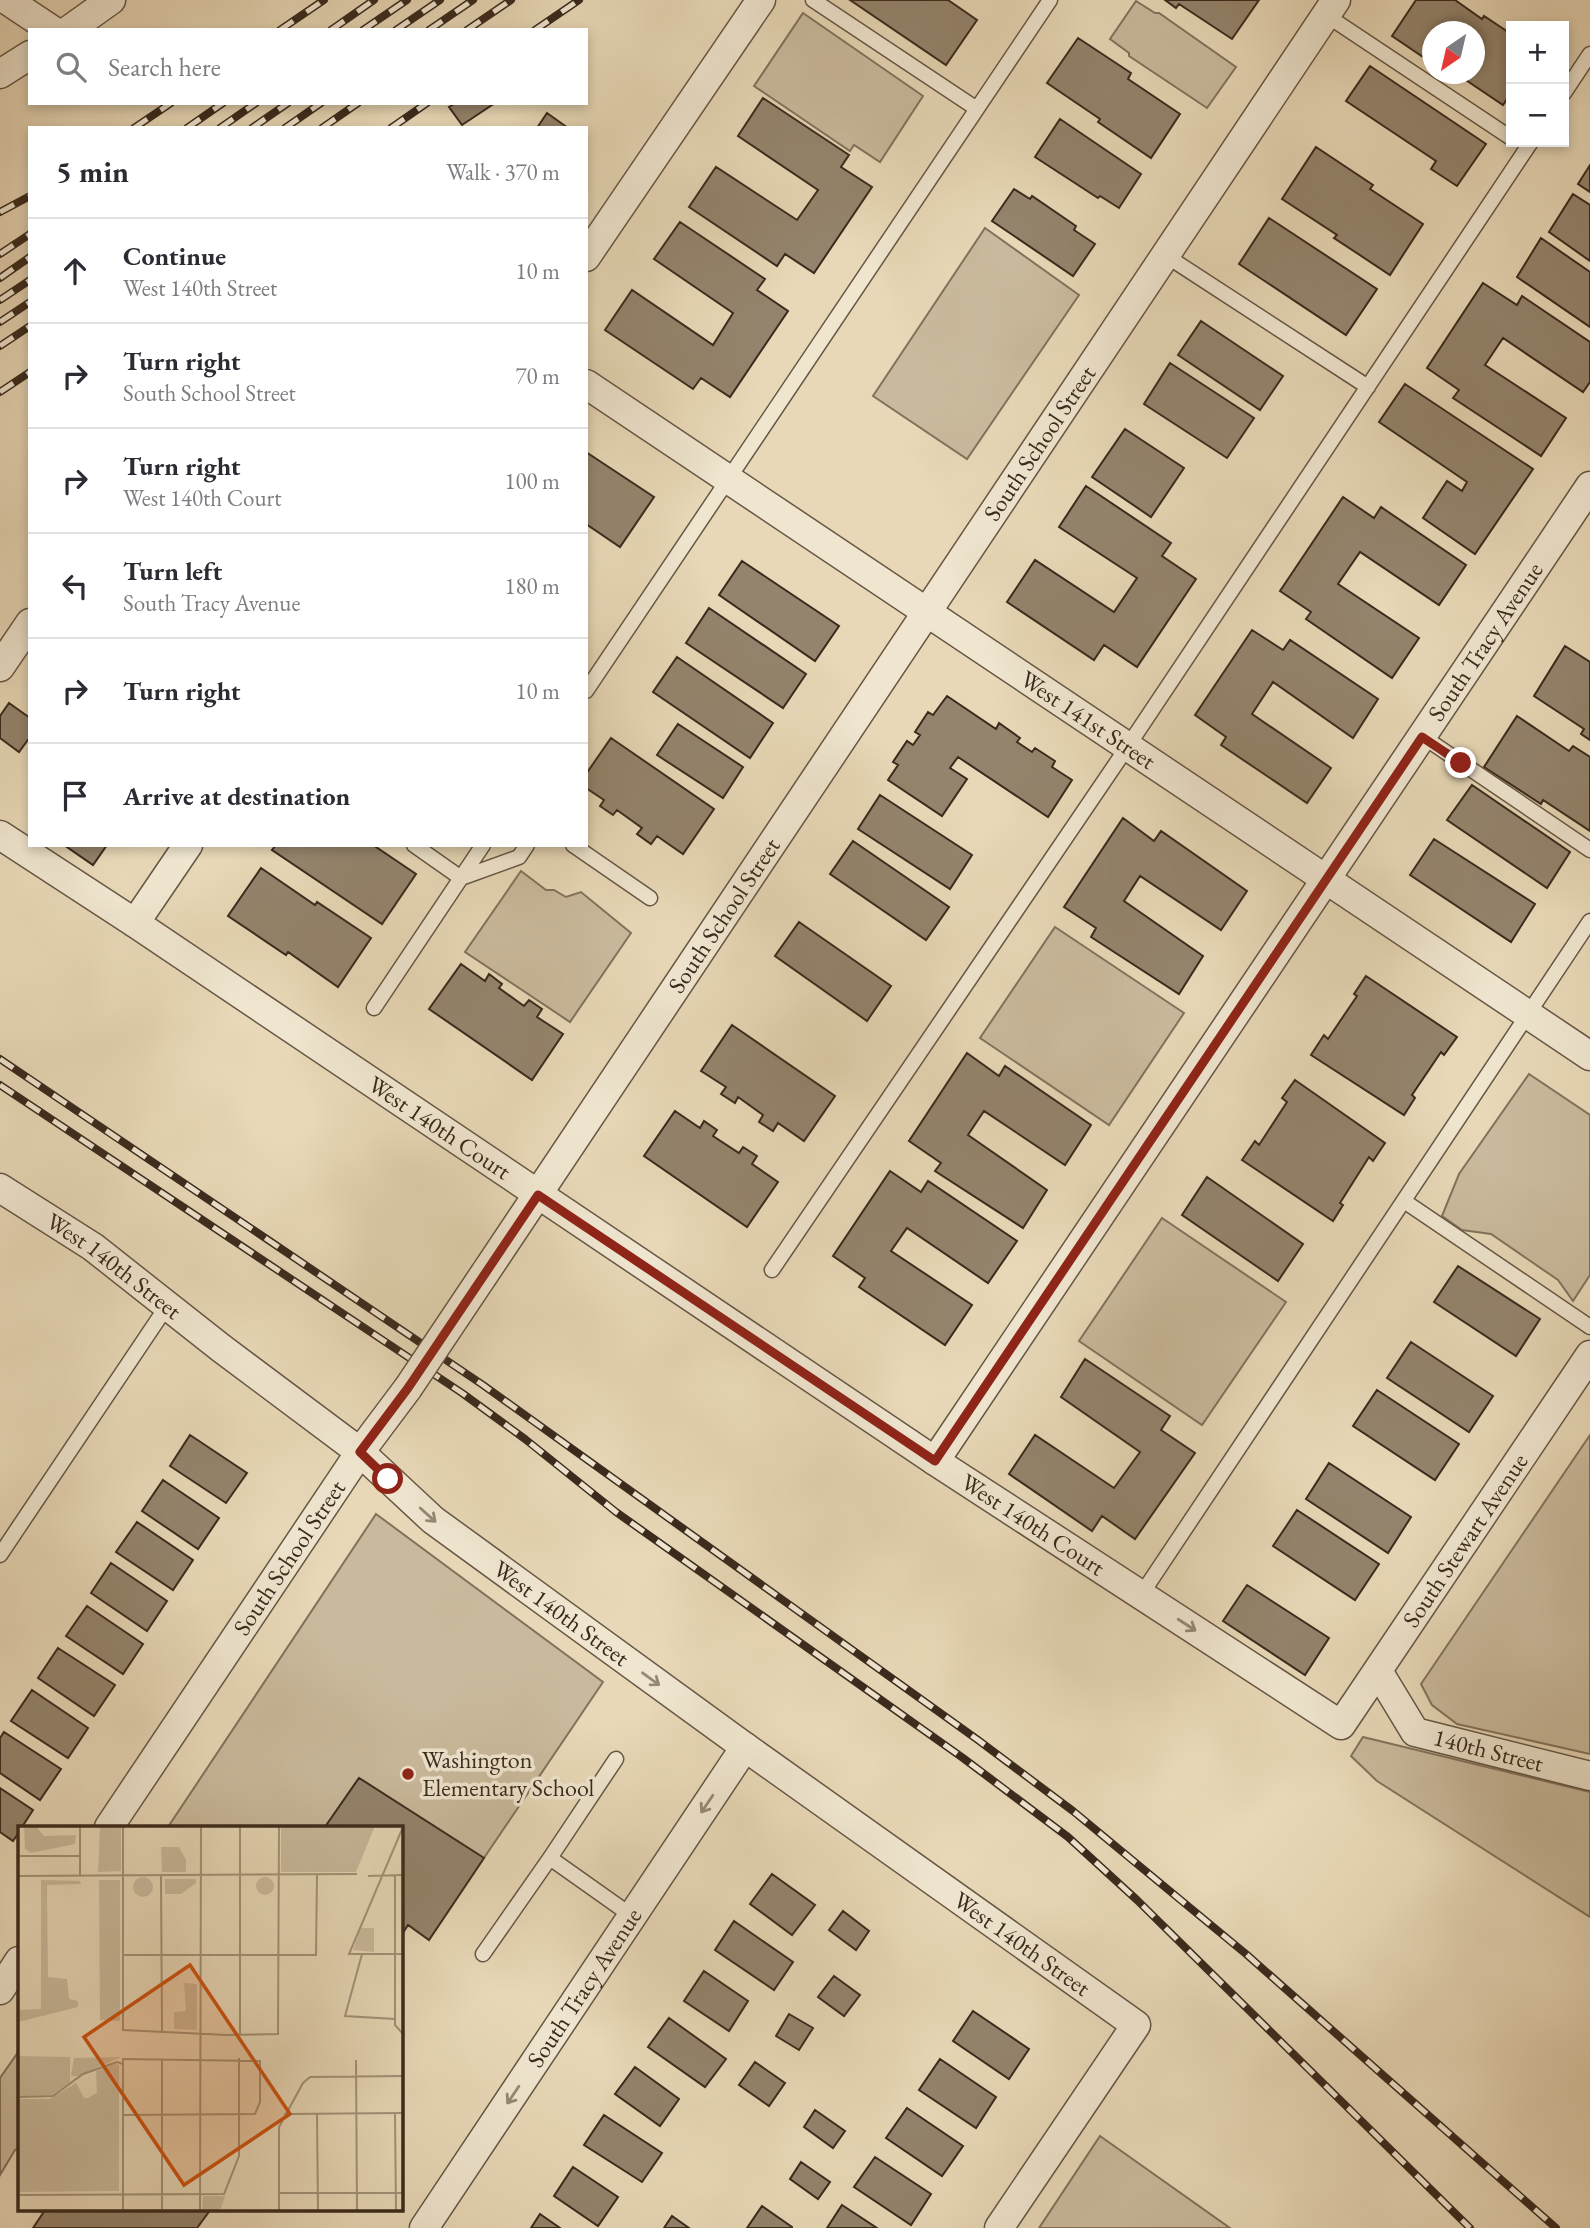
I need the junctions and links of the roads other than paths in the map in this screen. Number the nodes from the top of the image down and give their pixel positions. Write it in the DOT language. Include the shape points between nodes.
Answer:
graph roads {
  1 [pos="7,0"];
  2 [pos="111,0"];
  3 [pos="761,0"];
  4 [pos="813,0"];
  5 [pos="1050,0"];
  6 [pos="1331,8"];
  7 [pos="49,28"];
  8 [pos="72,28"];
  9 [pos="1590,54"];
  10 [pos="28,56"];
  11 [pos="0,74"];
  12 [pos="1569,86"];
  13 [pos="977,109"];
  14 [pos="1506,134"];
  15 [pos="1523,147"];
  16 [pos="588,254"];
  17 [pos="1165,255"];
  18 [pos="588,385"];
  19 [pos="1368,387"];
  20 [pos="729,479"];
  21 [pos="1590,486"];
  22 [pos="926,611"];
  23 [pos="28,626"];
  24 [pos="0,667"];
  25 [pos="593,668"];
  26 [pos="1422,737"];
  27 [pos="1128,746"];
  28 [pos="0,835"];
  29 [pos="187,847"];
  30 [pos="417,847"];
  31 [pos="482,847"];
  32 [pos="526,847"];
  33 [pos="576,847"];
  34 [pos="1590,850"];
  35 [pos="461,878"];
  36 [pos="1326,879"];
  37 [pos="650,898"];
  38 [pos="1590,921"];
  39 [pos="135,923"];
  40 [pos="374,1009"];
  41 [pos="1528,1014"];
  42 [pos="1590,1056"];
  43 [pos="0,1188"];
  44 [pos="538,1195"];
  45 [pos="1404,1201"];
  46 [pos="772,1270"];
  47 [pos="167,1306"];
  48 [pos="1590,1327"];
  49 [pos="1590,1355"];
  50 [pos="360,1452"];
  51 [pos="935,1461"];
  52 [pos="0,1555"];
  53 [pos="1141,1595"];
  54 [pos="1378,1671"];
  55 [pos="1341,1726"];
  56 [pos="745,1747"];
  57 [pos="616,1759"];
  58 [pos="1590,1776"];
  59 [pos="110,1826"];
  60 [pos="550,1858"];
  61 [pos="632,1916"];
  62 [pos="483,1954"];
  63 [pos="18,1963"];
  64 [pos="0,1990"];
  65 [pos="424,2228"];
  66 [pos="999,2228"];
  1 -- 7 [label="street"];
  2 -- 8 [label="street"];
  3 -- 16 [label="street"];
  4 -- 13 [label="lane"];
  5 -- 13 [label="lane"];
  6 -- 14 [label="lane"];
  6 -- 17 [label="street, South School Street"];
  9 -- 12 [label="lane"];
  10 -- 11 [label="street"];
  13 -- 20 [label="lane"];
  15 -- 19 [label="lane"];
  17 -- 19 [label="lane"];
  17 -- 22 [label="street, South School Street"];
  18 -- 20 [label="street, West 141st Street"];
  19 -- 27 [label="lane"];
  20 -- 22 [label="street, West 141st Street"];
  20 -- 25 [label="lane"];
  21 -- 26 [label="street, South Tracy Avenue"];
  22 -- 27 [label="street, West 141st Street"];
  22 -- 44 [label="street, South School Street"];
  23 -- 24 [label="street"];
  26 -- 34 [label="lane"];
  26 -- 36 [label="street, South Tracy Avenue"];
  27 -- 36 [label="street, West 141st Street"];
  27 -- 46 [label="lane"];
  28 -- 39 [label="street, West 140th Court"];
  29 -- 39 [label="street"];
  30 -- 35 [label="lane"];
  31 -- 35 [label="lane"];
  32 -- 35 [label="lane" via="519,858"];
  33 -- 37 [label="lane"];
  35 -- 40 [label="lane"];
  36 -- 41 [label="street, West 141st Street"];
  36 -- 51 [label="street, South Tracy Avenue"];
  38 -- 41 [label="lane"];
  39 -- 44 [label="street, West 140th Court"];
  41 -- 42 [label="street, West 141st Street"];
  41 -- 45 [label="lane"];
  43 -- 47 [label="street, West 140th Street" via="93,1247"];
  44 -- 50 [label="street, South School Street, bridge"];
  44 -- 51 [label="street, West 140th Court"];
  45 -- 48 [label="lane"];
  45 -- 53 [label="lane"];
  47 -- 50 [label="street, West 140th Street"];
  47 -- 52 [label="lane"];
  49 -- 54 [label="street, South Stewart Avenue"];
  50 -- 56 [label="street, West 140th Street, one-way" via="433,1520"];
  50 -- 59 [label="street, South School Street"];
  51 -- 53 [label="street, West 140th Court"];
  53 -- 55 [label="street, West 140th Court, one-way"];
  54 -- 55 [label="street, South Stewart Avenue"];
  54 -- 58 [label="street, 140th Street" via="1415,1732"];
  56 -- 61 [label="street, South Tracy Avenue, one-way"];
  56 -- 66 [label="street, West 140th Street" via="1136,2025"];
  57 -- 60 [label="lane"];
  60 -- 61 [label="lane"];
  60 -- 62 [label="lane"];
  61 -- 65 [label="street, South Tracy Avenue, one-way"];
  63 -- 64 [label="street"];
}
